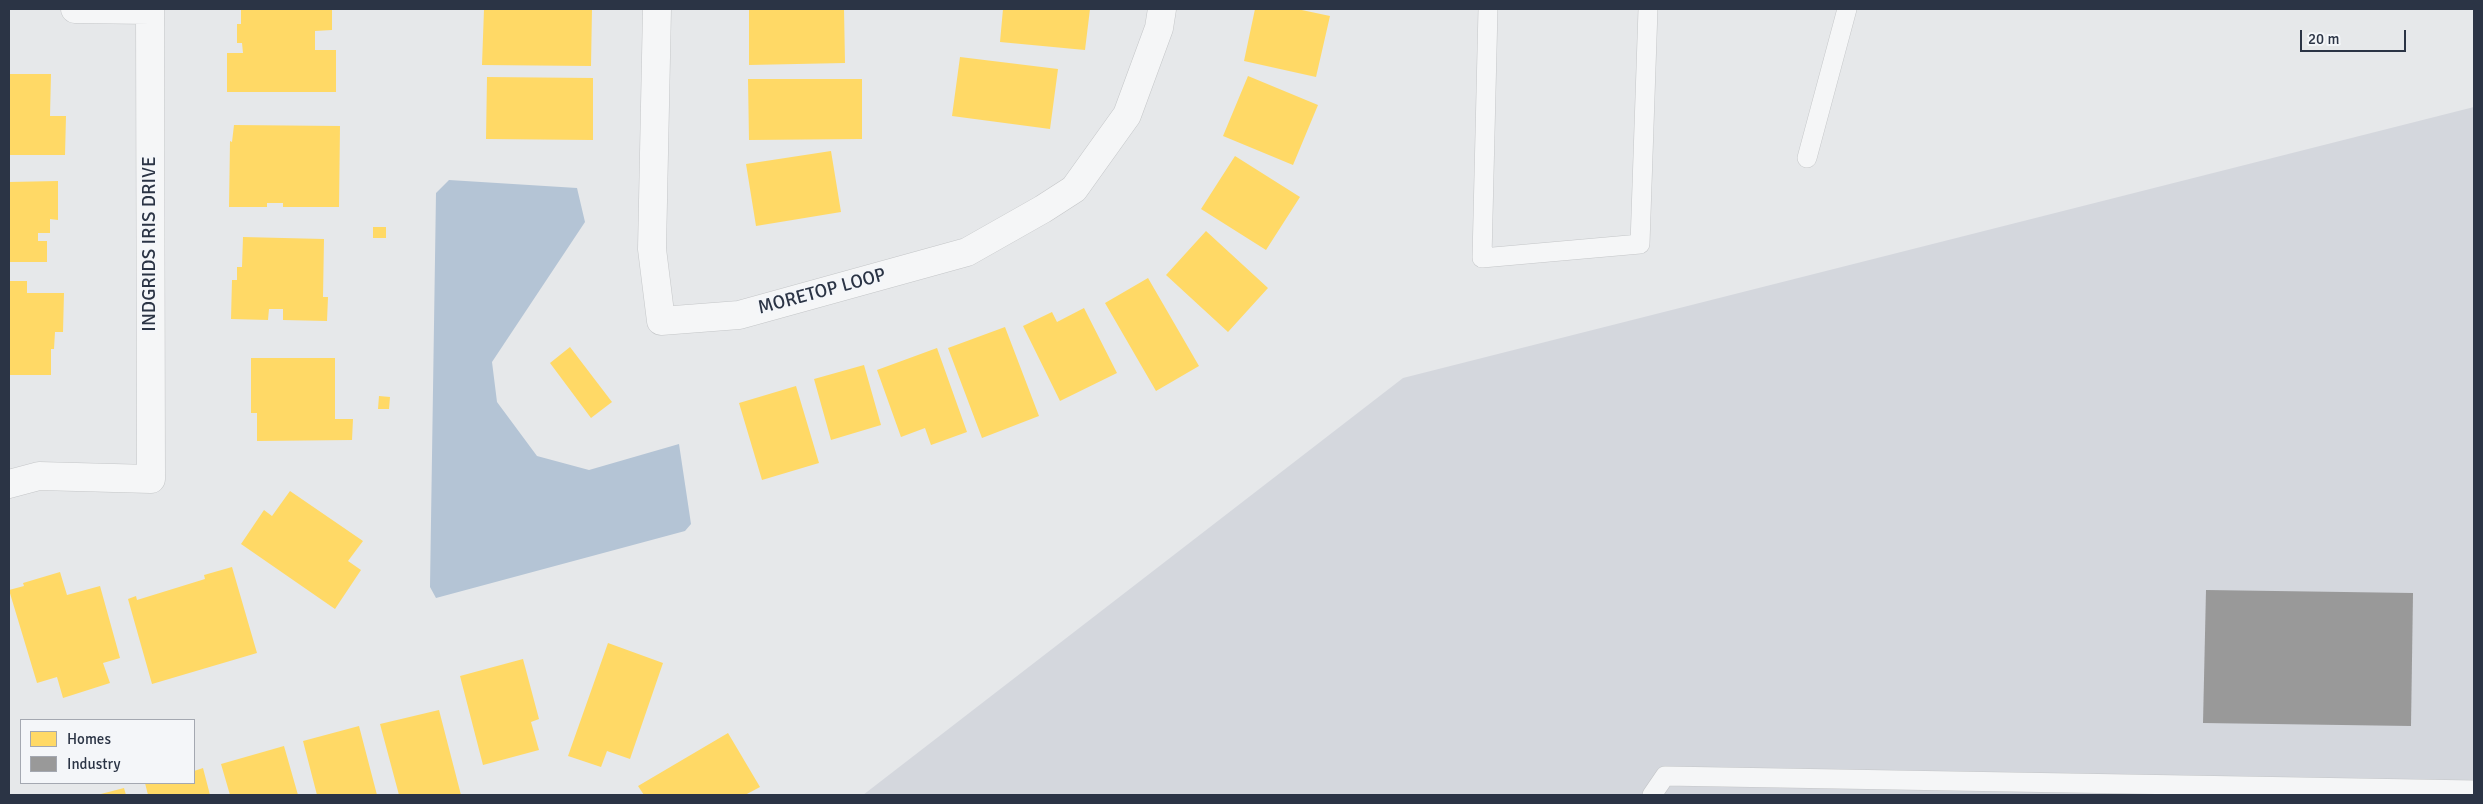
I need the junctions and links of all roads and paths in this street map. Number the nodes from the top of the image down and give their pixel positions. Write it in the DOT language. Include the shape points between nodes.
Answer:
graph roads {
  1 [pos="75,9"];
  2 [pos="150,9"];
  3 [pos="657,9"];
  4 [pos="1162,9"];
  5 [pos="1488,9"];
  6 [pos="1648,9"];
  7 [pos="1847,9"];
  8 [pos="1807,158"];
  9 [pos="9,484"];
  10 [pos="2474,790"];
  11 [pos="1652,795"];
  1 -- 2 [label="street"];
  2 -- 9 [label="street, INDGRIDS IRIS DRIVE" via="151,479 39,476"];
  3 -- 4 [label="street, MORETOP LOOP" via="652,249 661,322 739,315 967,252 1043,209 1074,189 1127,115 1159,28"];
  5 -- 6 [label="lane" via="1482,258 1640,244"];
  7 -- 8 [label="lane"];
  10 -- 11 [label="lane" via="1665,776"];
}
